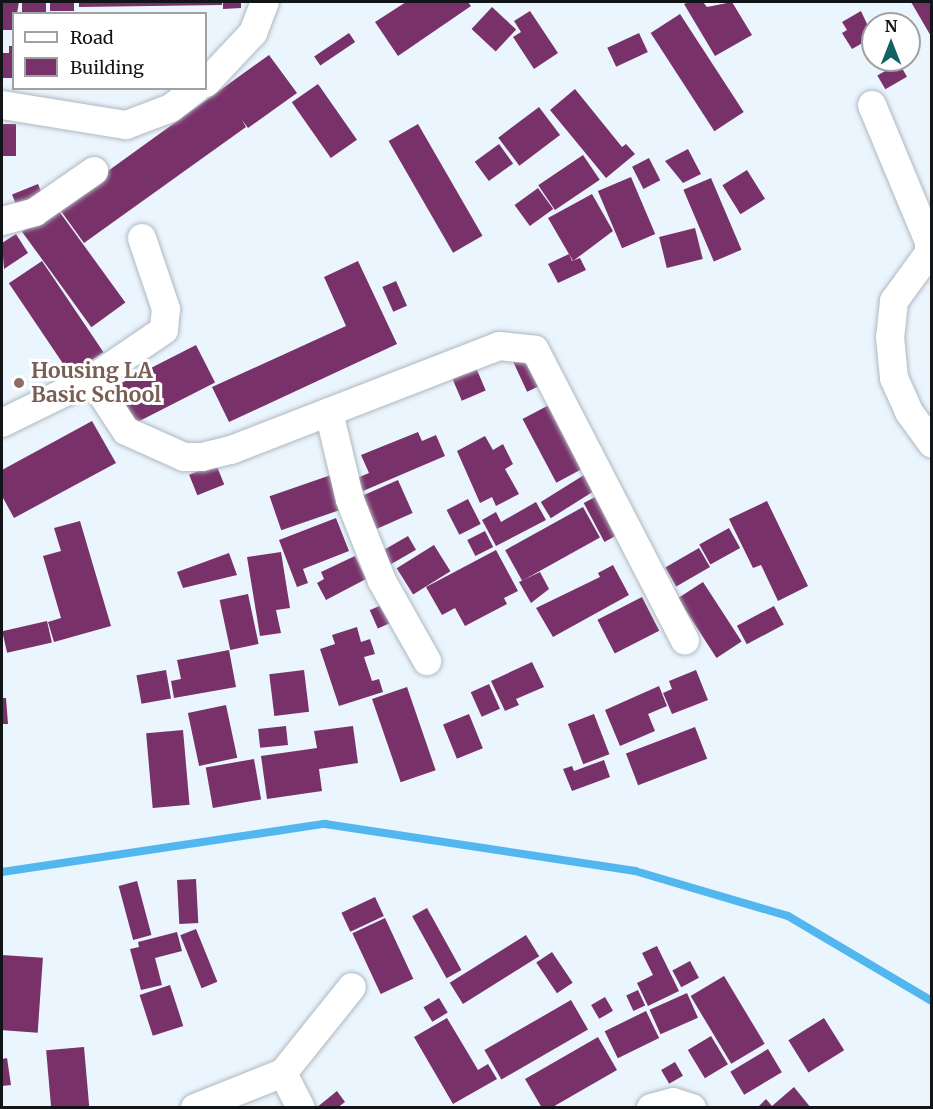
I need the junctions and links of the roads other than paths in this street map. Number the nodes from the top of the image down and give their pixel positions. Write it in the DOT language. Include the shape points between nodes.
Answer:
graph roads {
  1 [pos="265,2"];
  2 [pos="207,81"];
  3 [pos="194,90"];
  4 [pos="2,105"];
  5 [pos="872,105"];
  6 [pos="94,171"];
  7 [pos="2,221"];
  8 [pos="142,238"];
  9 [pos="92,379"];
  10 [pos="328,412"];
  11 [pos="2,423"];
  12 [pos="932,444"];
  13 [pos="685,641"];
  14 [pos="427,661"];
  15 [pos="352,987"];
  16 [pos="283,1073"];
  17 [pos="195,1107"];
  18 [pos="301,1107"];
  19 [pos="651,1107"];
  20 [pos="692,1107"];
  1 -- 2 [label="street" via="253,33"];
  3 -- 4 [label="street" via="171,108 126,125"];
  5 -- 12 [label="street" via="929,242 928,253 894,301 890,337 894,378 909,412"];
  6 -- 7 [label="street" via="35,212"];
  8 -- 9 [label="street" via="166,309 164,330"];
  9 -- 10 [label="street" via="126,431 184,457 231,450"];
  9 -- 11 [label="street"];
  10 -- 13 [label="street" via="499,346 536,350"];
  10 -- 14 [label="street" via="350,500 378,571"];
  15 -- 16 [label="street"];
  16 -- 17 [label="street"];
  16 -- 18 [label="street"];
  19 -- 20 [label="street" via="673,1102"];
}
